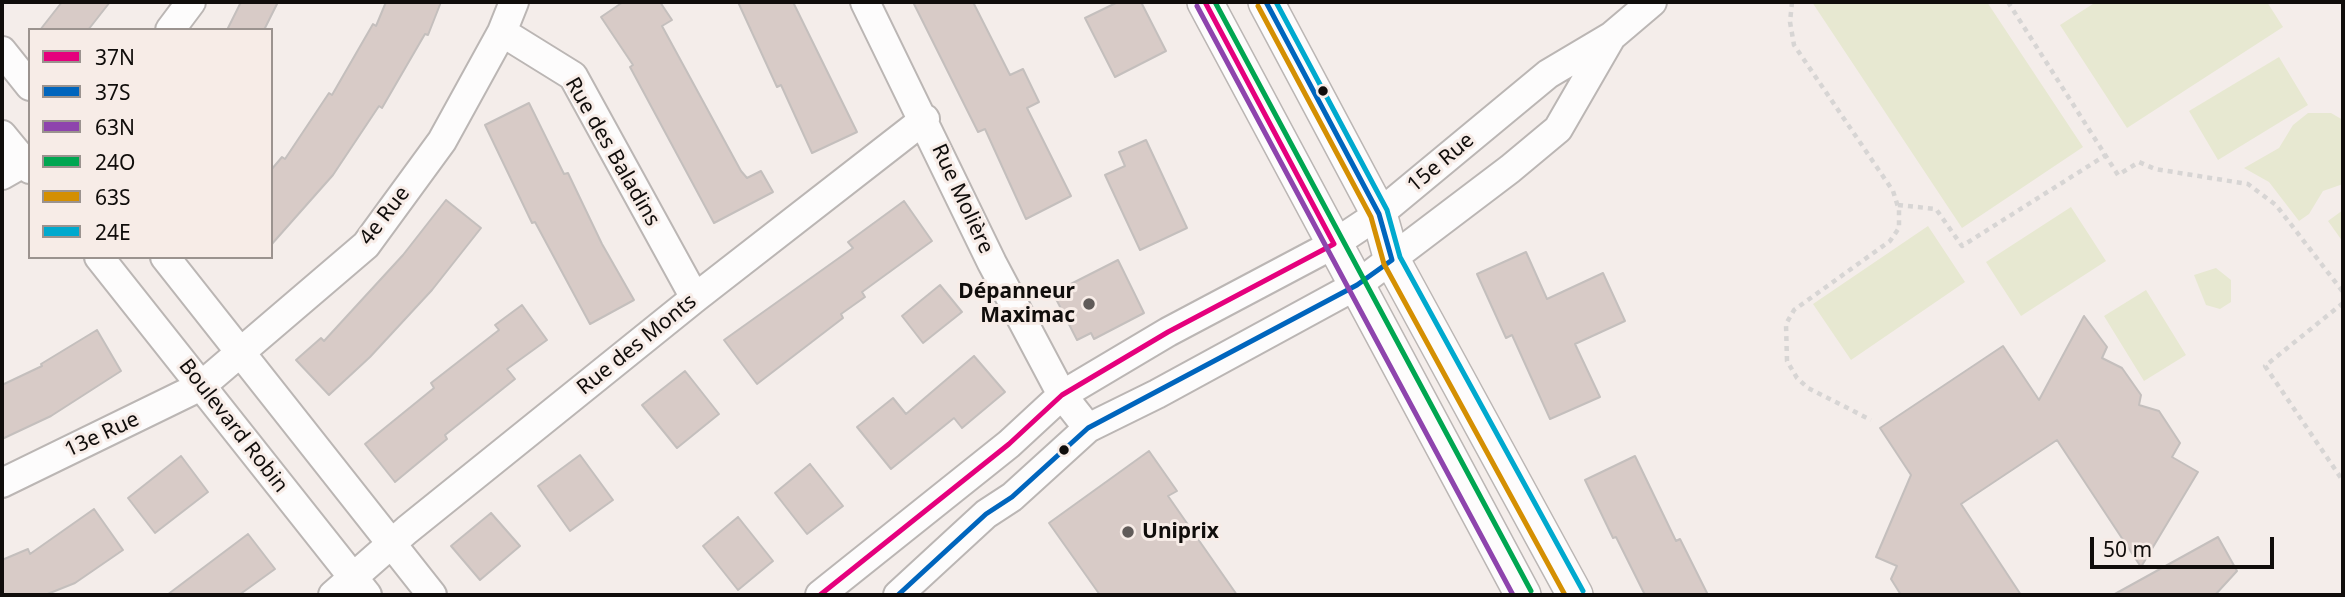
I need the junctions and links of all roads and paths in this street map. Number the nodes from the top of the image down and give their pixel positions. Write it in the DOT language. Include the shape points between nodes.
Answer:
graph roads {
  1 [pos="191,2"];
  2 [pos="514,2"];
  3 [pos="865,2"];
  4 [pos="1205,2"];
  5 [pos="1266,2"];
  6 [pos="1652,2"];
  7 [pos="1792,2"];
  8 [pos="2008,2"];
  9 [pos="172,28"];
  10 [pos="502,32"];
  11 [pos="1612,36"];
  12 [pos="2,51"];
  13 [pos="28,84"];
  14 [pos="925,119"];
  15 [pos="2,135"];
  16 [pos="2106,155"];
  17 [pos="21,167"];
  18 [pos="1898,205"];
  19 [pos="1379,214"];
  20 [pos="1334,244"];
  21 [pos="101,259"];
  22 [pos="167,259"];
  23 [pos="1392,260"];
  24 [pos="1357,285"];
  25 [pos="2343,292"];
  26 [pos="695,298"];
  27 [pos="2343,303"];
  28 [pos="240,354"];
  29 [pos="201,386"];
  30 [pos="1062,396"];
  31 [pos="1871,420"];
  32 [pos="1088,428"];
  33 [pos="2343,481"];
  34 [pos="2,483"];
  35 [pos="391,543"];
  36 [pos="351,590"];
  37 [pos="432,595"];
  38 [pos="820,595"];
  39 [pos="898,595"];
  40 [pos="1524,595"];
  41 [pos="1575,595"];
  1 -- 9 [label="street"];
  2 -- 10 [label="street, 4e Rue"];
  3 -- 14 [label="street, Rue Molière"];
  4 -- 20 [label="street"];
  5 -- 19 [label="street"];
  6 -- 11 [label="street, 15e Rue"];
  7 -- 18 [label="path" via="1794,45"];
  8 -- 16 [label="path"];
  10 -- 26 [label="street, Rue des Baladins" via="573,76"];
  10 -- 28 [label="street, 4e Rue" via="442,141 366,244"];
  11 -- 19 [label="street, 15e Rue" via="1548,74"];
  11 -- 23 [label="street, 15e Rue" via="1558,129"];
  12 -- 13 [label="street"];
  14 -- 26 [label="street, Rue des Monts"];
  14 -- 30 [label="street, Rue Molière" via="992,263"];
  15 -- 17 [label="street"];
  16 -- 18 [label="path" via="1962,246 1936,209"];
  16 -- 25 [label="path" via="2118,175 2139,162 2155,169 2248,184 2276,205"];
  18 -- 31 [label="path" via="1899,228 1889,241 1794,310 1786,324 1787,361 1797,378"];
  19 -- 20 [label="street, 15e Rue"];
  19 -- 23 [label="street"];
  20 -- 24 [label="street"];
  20 -- 30 [label="street, 15e Rue" via="1168,332"];
  21 -- 29 [label="street, Boulevard Robin"];
  22 -- 28 [label="street"];
  23 -- 24 [label="street, 15e Rue"];
  23 -- 41 [label="street"];
  24 -- 32 [label="street, 15e Rue"];
  24 -- 40 [label="street"];
  26 -- 35 [label="street, Rue des Monts"];
  27 -- 33 [label="path" via="2265,366"];
  28 -- 29 [label="street, 4e Rue"];
  28 -- 35 [label="street"];
  29 -- 34 [label="street, 13e Rue"];
  29 -- 36 [label="street, Boulevard Robin"];
  30 -- 32 [label="street, Rue Molière"];
  30 -- 38 [label="street, 15e Rue"];
  32 -- 39 [label="street, 15e Rue"];
  35 -- 36 [label="street, Rue des Monts"];
  35 -- 37 [label="street"];
}
